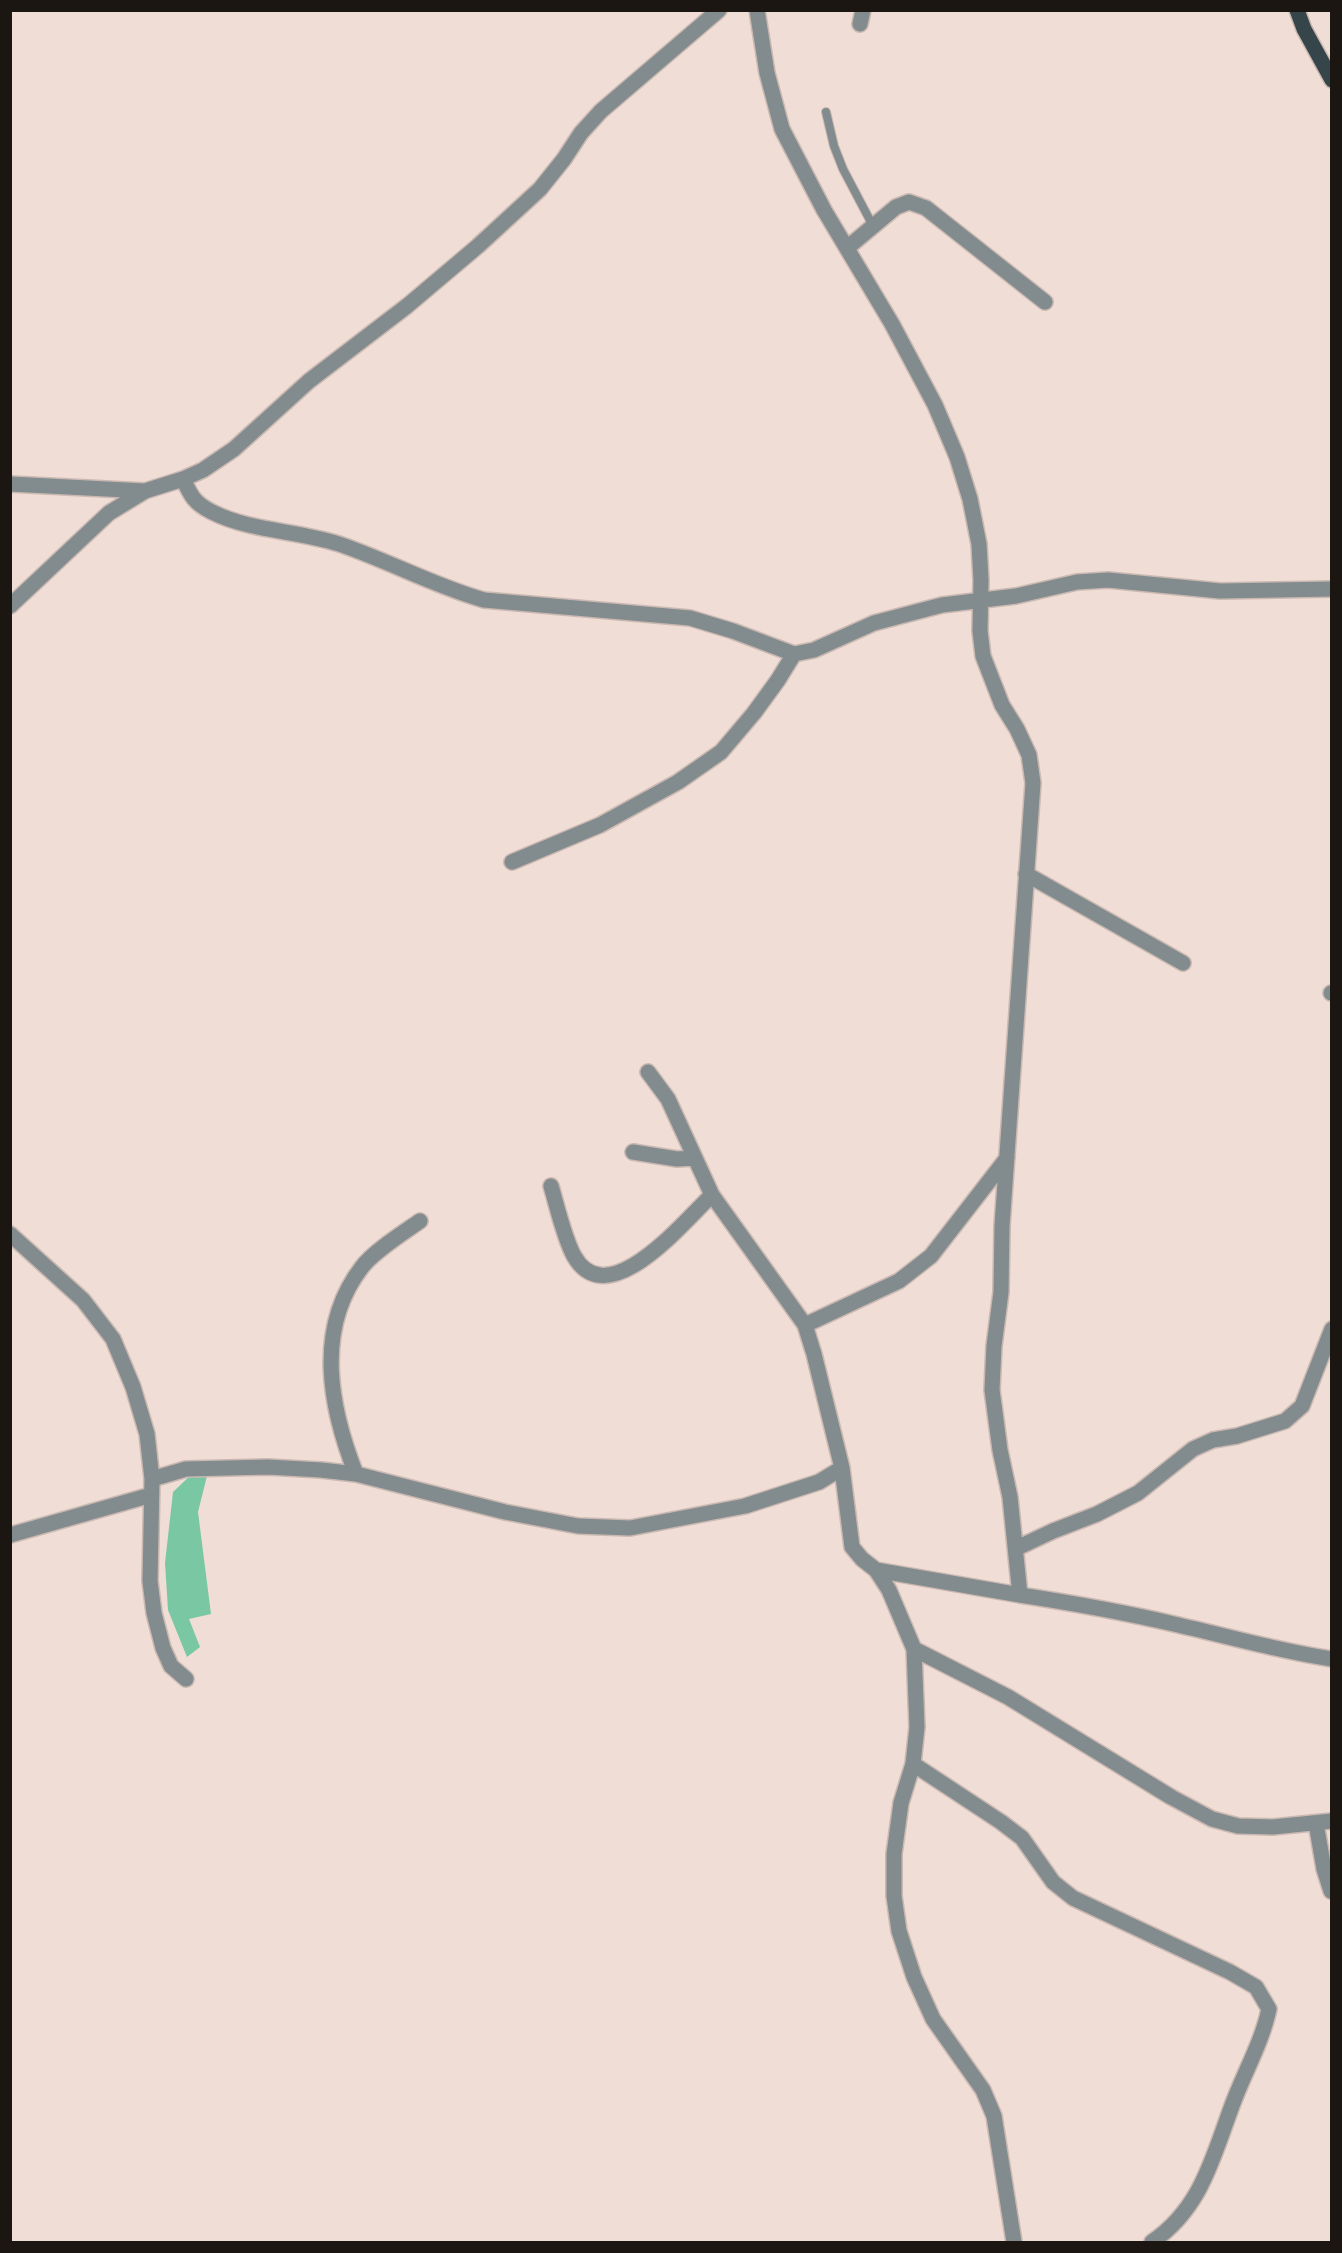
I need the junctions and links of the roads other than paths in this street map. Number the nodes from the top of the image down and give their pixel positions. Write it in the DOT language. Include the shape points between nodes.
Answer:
graph roads {
  1 [pos="719,10"];
  2 [pos="757,10"];
  3 [pos="1297,10"];
  4 [pos="1332,80"];
  5 [pos="826,112"];
  6 [pos="873,226"];
  7 [pos="847,248"];
  8 [pos="1045,302"];
  9 [pos="183,479"];
  10 [pos="10,484"];
  11 [pos="146,491"];
  12 [pos="1332,589"];
  13 [pos="981,601"];
  14 [pos="10,606"];
  15 [pos="795,654"];
  16 [pos="512,862"];
  17 [pos="1026,874"];
  18 [pos="1183,963"];
  19 [pos="648,1072"];
  20 [pos="633,1152"];
  21 [pos="695,1158"];
  22 [pos="1007,1158"];
  23 [pos="551,1186"];
  24 [pos="712,1195"];
  25 [pos="420,1221"];
  26 [pos="10,1234"];
  27 [pos="805,1326"];
  28 [pos="1332,1329"];
  29 [pos="842,1468"];
  30 [pos="356,1474"];
  31 [pos="152,1479"];
  32 [pos="151,1495"];
  33 [pos="10,1535"];
  34 [pos="1017,1548"];
  35 [pos="876,1570"];
  36 [pos="1020,1595"];
  37 [pos="914,1649"];
  38 [pos="1332,1659"];
  39 [pos="186,1679"];
  40 [pos="913,1764"];
  41 [pos="1332,1821"];
  42 [pos="1316,1823"];
  43 [pos="1331,1891"];
  44 [pos="1014,2242"];
  45 [pos="1152,2242"];
  1 -- 9 [label="street" via="601,111 540,189 477,246 309,381 234,449"];
  2 -- 7 [label="street" via="767,73 782,129"];
  3 -- 4 [label="main road"];
  5 -- 6 [label="lane" via="843,169"];
  6 -- 7 [label="street"];
  6 -- 8 [label="street" via="896,207 909,202 926,208"];
  7 -- 13 [label="street" via="935,405 957,457 979,544"];
  9 -- 11 [label="street"];
  9 -- 15 [label="street" via="194,501 239,524 340,545 452,591 484,600 690,618"];
  10 -- 11 [label="street"];
  11 -- 14 [label="street" via="109,513"];
  12 -- 13 [label="street" via="1220,591 1108,580 1077,582"];
  13 -- 15 [label="street" via="942,605 874,623 814,650"];
  13 -- 17 [label="street" via="983,656 1002,705 1029,755 1033,783"];
  15 -- 16 [label="street" via="721,752 678,782 600,825"];
  17 -- 18 [label="street"];
  17 -- 22 [label="street"];
  19 -- 21 [label="street" via="668,1099"];
  20 -- 21 [label="street"];
  21 -- 24 [label="street"];
  22 -- 27 [label="street" via="931,1256 899,1281"];
  22 -- 34 [label="street" via="992,1390"];
  23 -- 24 [label="street" via="574,1257 591,1274 612,1276 634,1266 664,1242"];
  24 -- 27 [label="street"];
  25 -- 30 [label="street" via="362,1266 344,1297 334,1326 331,1356 336,1414"];
  26 -- 31 [label="street" via="83,1300 113,1339 147,1434"];
  27 -- 29 [label="street"];
  28 -- 34 [label="street" via="1302,1407 1285,1421 1193,1449 1138,1493"];
  29 -- 30 [label="street" via="819,1482 745,1506 630,1528 578,1526 506,1512"];
  29 -- 35 [label="street" via="852,1547"];
  30 -- 31 [label="street" via="268,1467 198,1468"];
  31 -- 32 [label="street"];
  32 -- 33 [label="street"];
  32 -- 39 [label="street" via="150,1581 154,1613 171,1666"];
  34 -- 36 [label="street"];
  35 -- 36 [label="street"];
  35 -- 37 [label="street" via="889,1590"];
  36 -- 38 [label="street" via="1086,1605"];
  37 -- 40 [label="street" via="917,1727"];
  37 -- 42 [label="street" via="1008,1696 1212,1819 1238,1826"];
  40 -- 44 [label="street" via="900,1803 894,1854 899,1931 933,2019 983,2090 994,2116"];
  40 -- 45 [label="street" via="1022,1838 1053,1882 1073,1898 1256,1987 1269,2009 1210,2169 1186,2212"];
  41 -- 42 [label="street"];
  42 -- 43 [label="street"];
}
